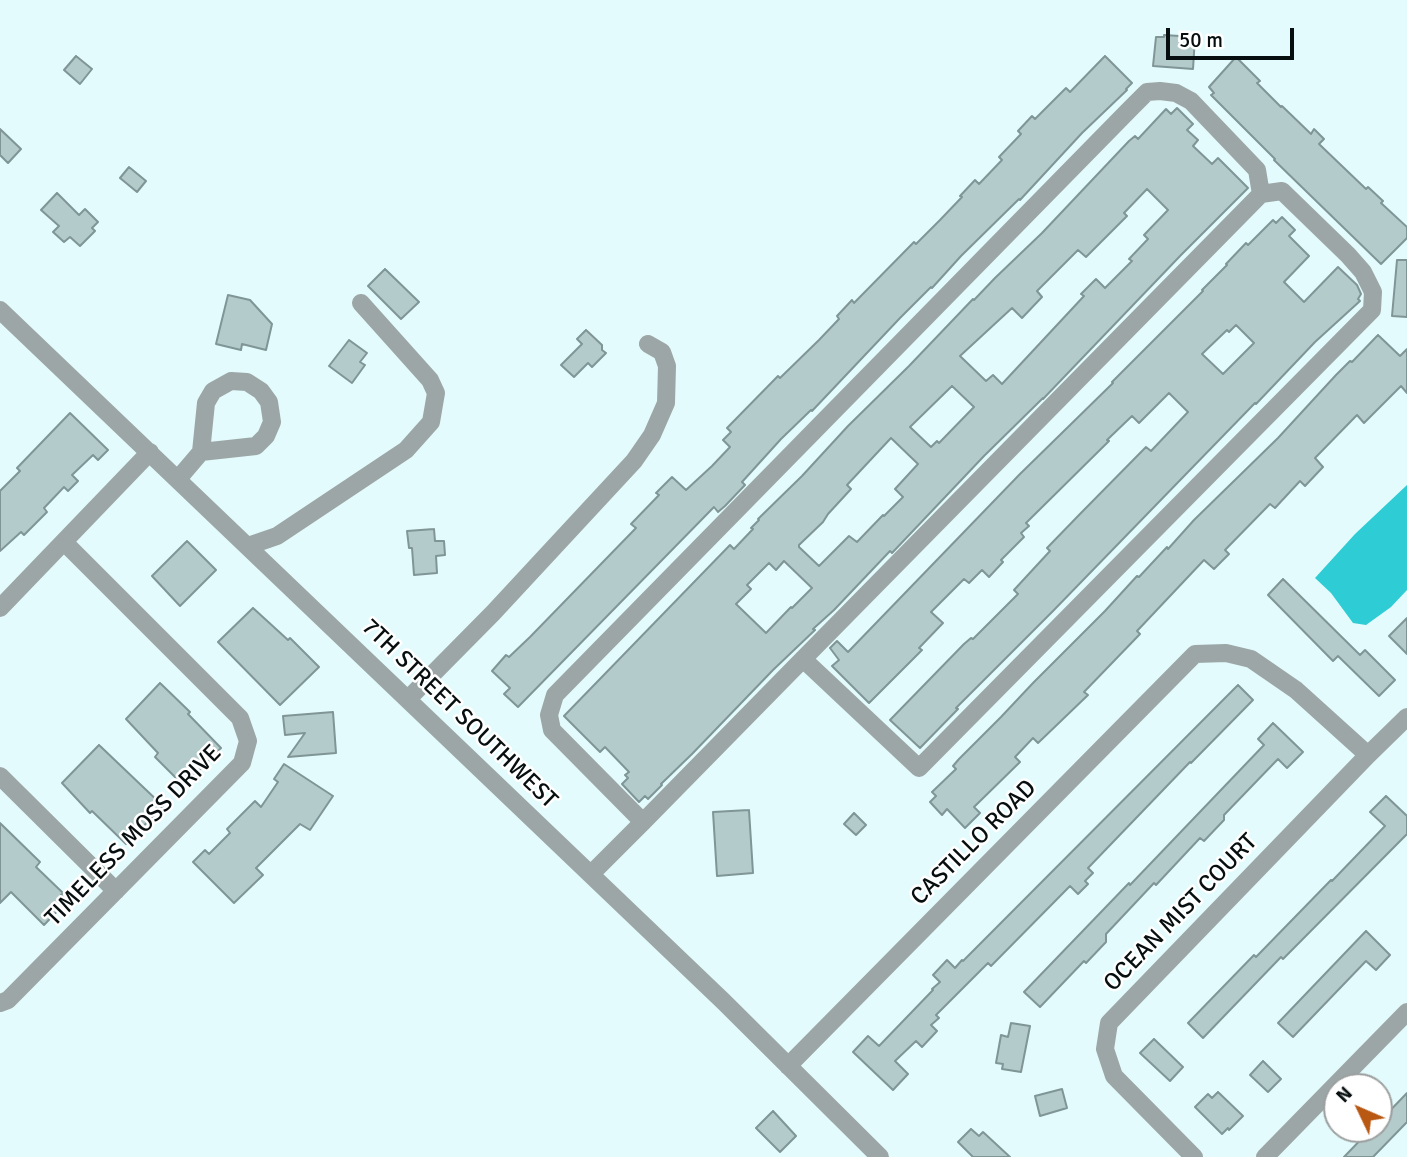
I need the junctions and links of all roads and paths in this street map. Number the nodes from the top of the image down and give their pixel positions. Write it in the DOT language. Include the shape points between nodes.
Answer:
graph roads {
  1 [pos="1261,194"];
  2 [pos="361,303"];
  3 [pos="0,310"];
  4 [pos="648,344"];
  5 [pos="150,452"];
  6 [pos="201,452"];
  7 [pos="178,479"];
  8 [pos="64,542"];
  9 [pos="248,546"];
  10 [pos="0,608"];
  11 [pos="803,659"];
  12 [pos="408,699"];
  13 [pos="1407,717"];
  14 [pos="1368,755"];
  15 [pos="0,776"];
  16 [pos="643,822"];
  17 [pos="591,874"];
  18 [pos="117,891"];
  19 [pos="0,1003"];
  20 [pos="1407,1012"];
  21 [pos="788,1066"];
  22 [pos="880,1157"];
  23 [pos="1194,1157"];
  24 [pos="1265,1157"];
  1 -- 11 [label="street"];
  1 -- 11 [label="street" via="1282,191 1348,255 1373,292 1372,310 919,768"];
  1 -- 16 [label="street" via="1257,170 1191,101 1177,93 1147,92 1120,118 555,695 549,715 552,730"];
  2 -- 9 [label="street" via="430,380 436,393 431,422 405,450 277,536"];
  3 -- 5 [label="street, 7TH STREET SOUTHWEST"];
  4 -- 12 [label="street" via="662,352 667,366 666,403 652,435 634,461"];
  5 -- 7 [label="street, 7TH STREET SOUTHWEST"];
  5 -- 8 [label="street"];
  6 -- 6 [label="street" via="206,402 213,391 231,381 247,382 261,391 269,402 272,422 266,436 256,446"];
  6 -- 7 [label="street"];
  7 -- 9 [label="street, 7TH STREET SOUTHWEST"];
  8 -- 10 [label="street"];
  8 -- 18 [label="street, TIMELESS MOSS DRIVE" via="240,718 248,741 242,763"];
  9 -- 12 [label="street, 7TH STREET SOUTHWEST"];
  11 -- 16 [label="street"];
  12 -- 17 [label="street, 7TH STREET SOUTHWEST"];
  13 -- 14 [label="street, OCEAN MIST COURT"];
  14 -- 21 [label="street, CASTILLO ROAD" via="1296,690 1251,659 1226,653 1195,654"];
  14 -- 23 [label="street, OCEAN MIST COURT" via="1109,1023 1105,1049 1114,1076"];
  15 -- 18 [label="street"];
  16 -- 17 [label="street"];
  17 -- 21 [label="street, 7TH STREET SOUTHWEST"];
  18 -- 19 [label="street, TIMELESS MOSS DRIVE"];
  20 -- 24 [label="street"];
  21 -- 22 [label="street, 7TH STREET SOUTHWEST"];
}
